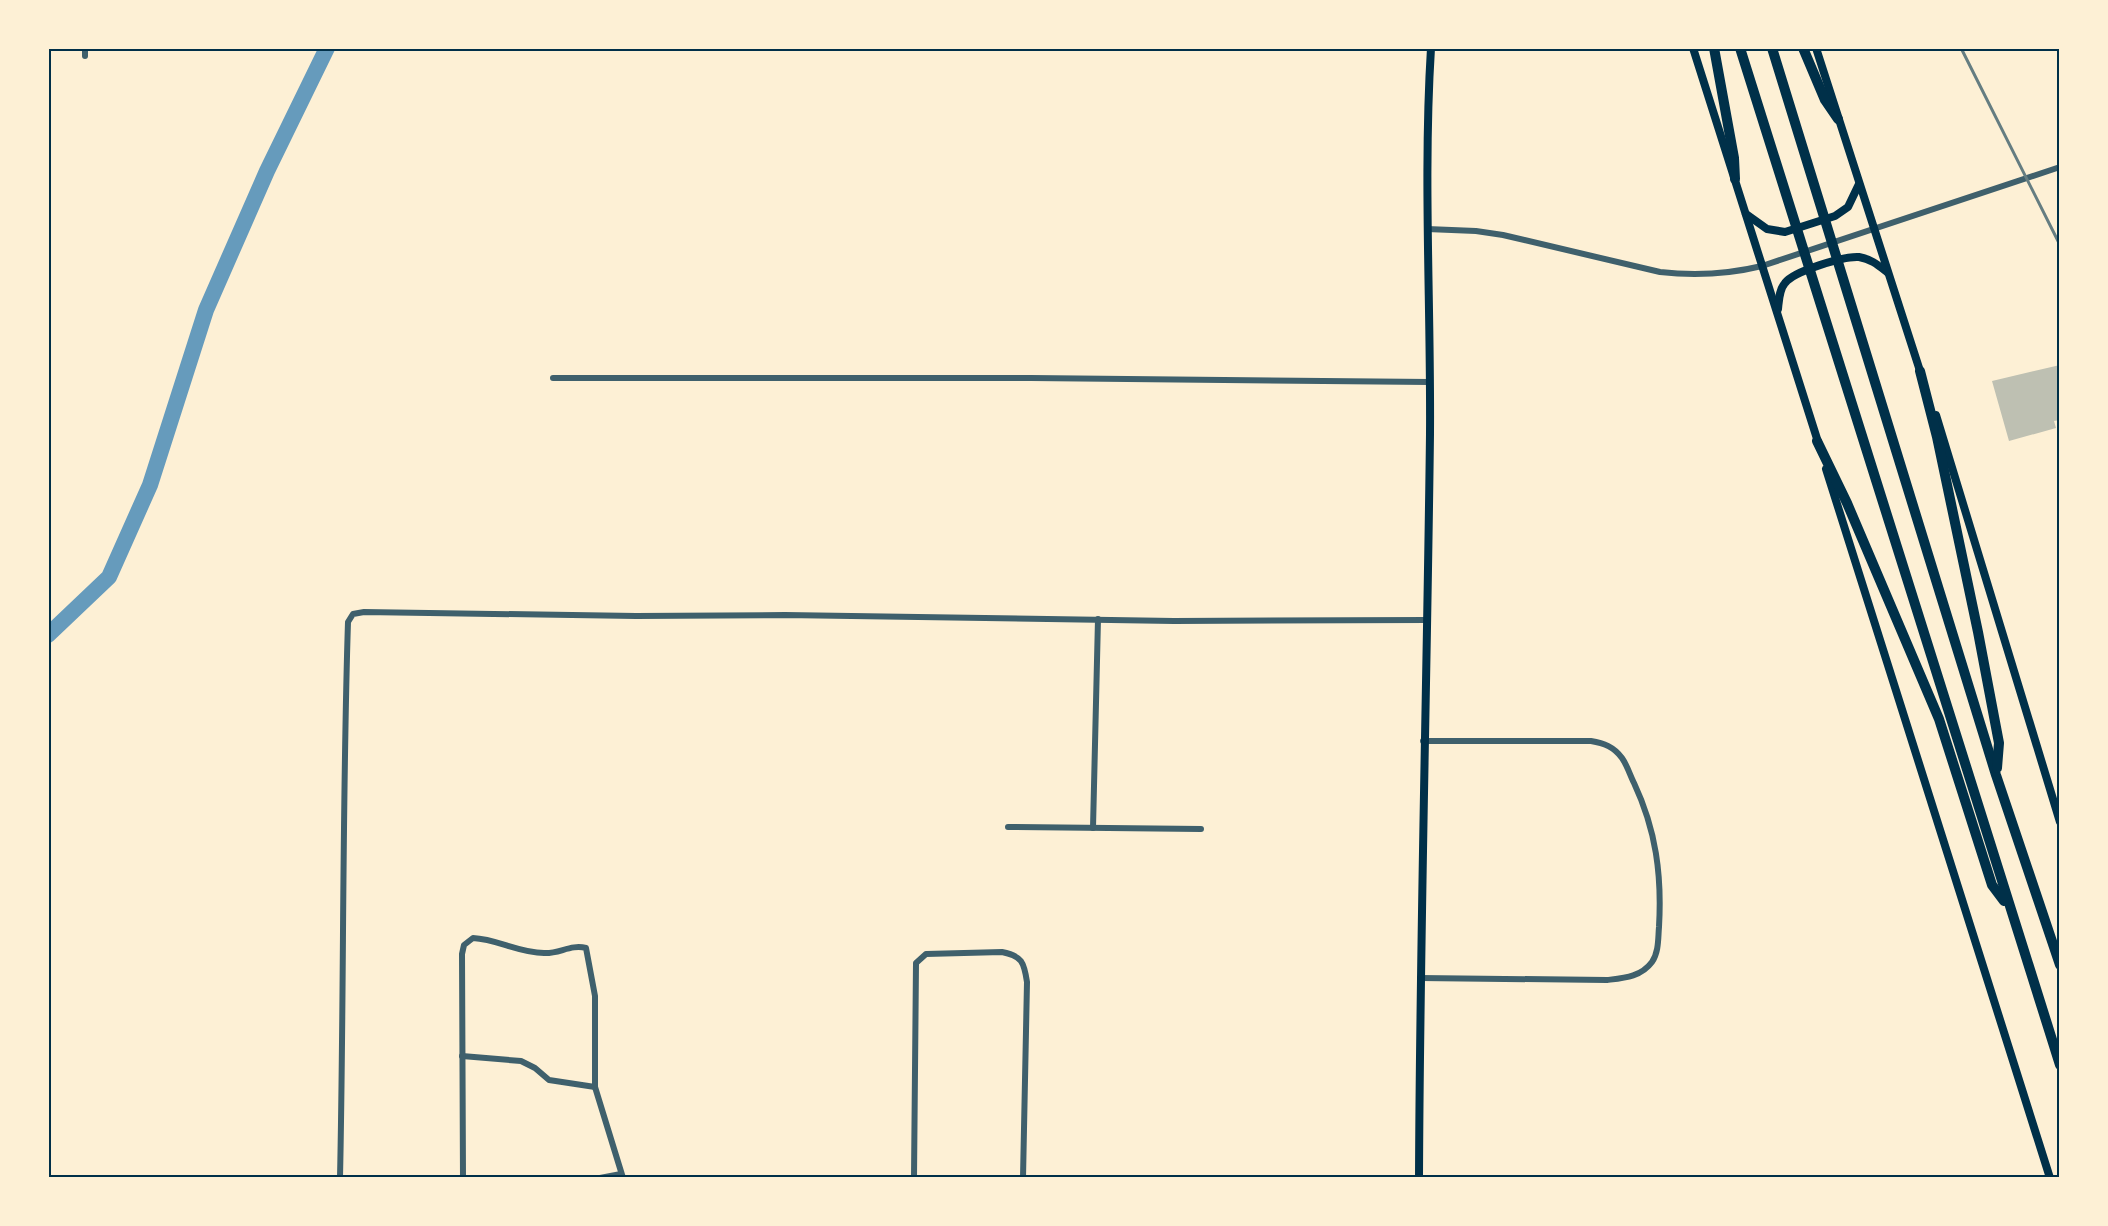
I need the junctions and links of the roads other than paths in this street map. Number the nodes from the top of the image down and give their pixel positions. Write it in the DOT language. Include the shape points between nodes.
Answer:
graph roads {
  1 [pos="85,48"];
  2 [pos="1431,48"];
  3 [pos="1694,48"];
  4 [pos="1714,48"];
  5 [pos="1740,48"];
  6 [pos="1772,48"];
  7 [pos="1803,48"];
  8 [pos="1816,48"];
  9 [pos="85,56"];
  10 [pos="1838,119"];
  11 [pos="2060,167"];
  12 [pos="1734,179"];
  13 [pos="1859,184"];
  14 [pos="1746,214"];
  15 [pos="1873,228"];
  16 [pos="1427,230"];
  17 [pos="1762,266"];
  18 [pos="1888,272"];
  19 [pos="1778,318"];
  20 [pos="1920,371"];
  21 [pos="553,378"];
  22 [pos="1430,382"];
  23 [pos="1817,441"];
  24 [pos="1098,619"];
  25 [pos="1427,620"];
  26 [pos="1424,741"];
  27 [pos="1996,775"];
  28 [pos="2060,822"];
  29 [pos="1008,827"];
  30 [pos="1093,828"];
  31 [pos="1201,829"];
  32 [pos="2010,909"];
  33 [pos="2060,965"];
  34 [pos="1420,978"];
  35 [pos="462,1056"];
  36 [pos="2060,1065"];
  37 [pos="596,1087"];
  38 [pos="622,1176"];
  39 [pos="340,1178"];
  40 [pos="463,1178"];
  41 [pos="600,1178"];
  42 [pos="914,1178"];
  43 [pos="1023,1178"];
  44 [pos="1419,1178"];
  45 [pos="2050,1178"];
  1 -- 9 [label="street"];
  2 -- 16 [label="main road"];
  3 -- 12 [label="main road"];
  4 -- 12 [label="highway" via="1734,158"];
  5 -- 32 [label="highway"];
  6 -- 27 [label="highway"];
  7 -- 10 [label="highway"];
  8 -- 10 [label="main road"];
  10 -- 13 [label="main road"];
  11 -- 15 [label="street"];
  12 -- 14 [label="main road"];
  13 -- 14 [label="main road" via="1848,207 1835,216 1785,232 1767,229"];
  13 -- 15 [label="main road"];
  14 -- 17 [label="main road"];
  15 -- 17 [label="street"];
  15 -- 18 [label="main road"];
  16 -- 17 [label="street" via="1494,234 1684,275 1738,272"];
  16 -- 22 [label="main road"];
  17 -- 19 [label="main road"];
  18 -- 19 [label="main road" via="1872,261 1849,257 1799,273 1781,291"];
  18 -- 20 [label="main road"];
  19 -- 23 [label="main road"];
  20 -- 27 [label="highway" via="1993,710 1999,743"];
  20 -- 28 [label="main road"];
  21 -- 22 [label="street"];
  22 -- 25 [label="main road"];
  23 -- 32 [label="highway" via="1939,719 1992,885"];
  23 -- 45 [label="main road"];
  24 -- 25 [label="street"];
  24 -- 30 [label="street"];
  24 -- 39 [label="street" via="353,614 348,622 346,678"];
  25 -- 26 [label="main road"];
  26 -- 34 [label="main road"];
  26 -- 34 [label="street" via="1591,741 1610,747 1622,758 1643,803 1657,852 1660,895 1654,960 1629,978"];
  27 -- 33 [label="highway"];
  29 -- 30 [label="street"];
  30 -- 31 [label="street"];
  32 -- 36 [label="highway"];
  34 -- 44 [label="main road"];
  35 -- 37 [label="street" via="521,1060 549,1080"];
  35 -- 37 [label="street" via="464,945 480,938 547,954 578,946 586,948 595,996"];
  35 -- 40 [label="street"];
  37 -- 38 [label="street"];
  38 -- 41 [label="street"];
  42 -- 43 [label="street" via="916,963 926,954 949,952 1002,952 1014,954 1022,962 1027,982"];
}
